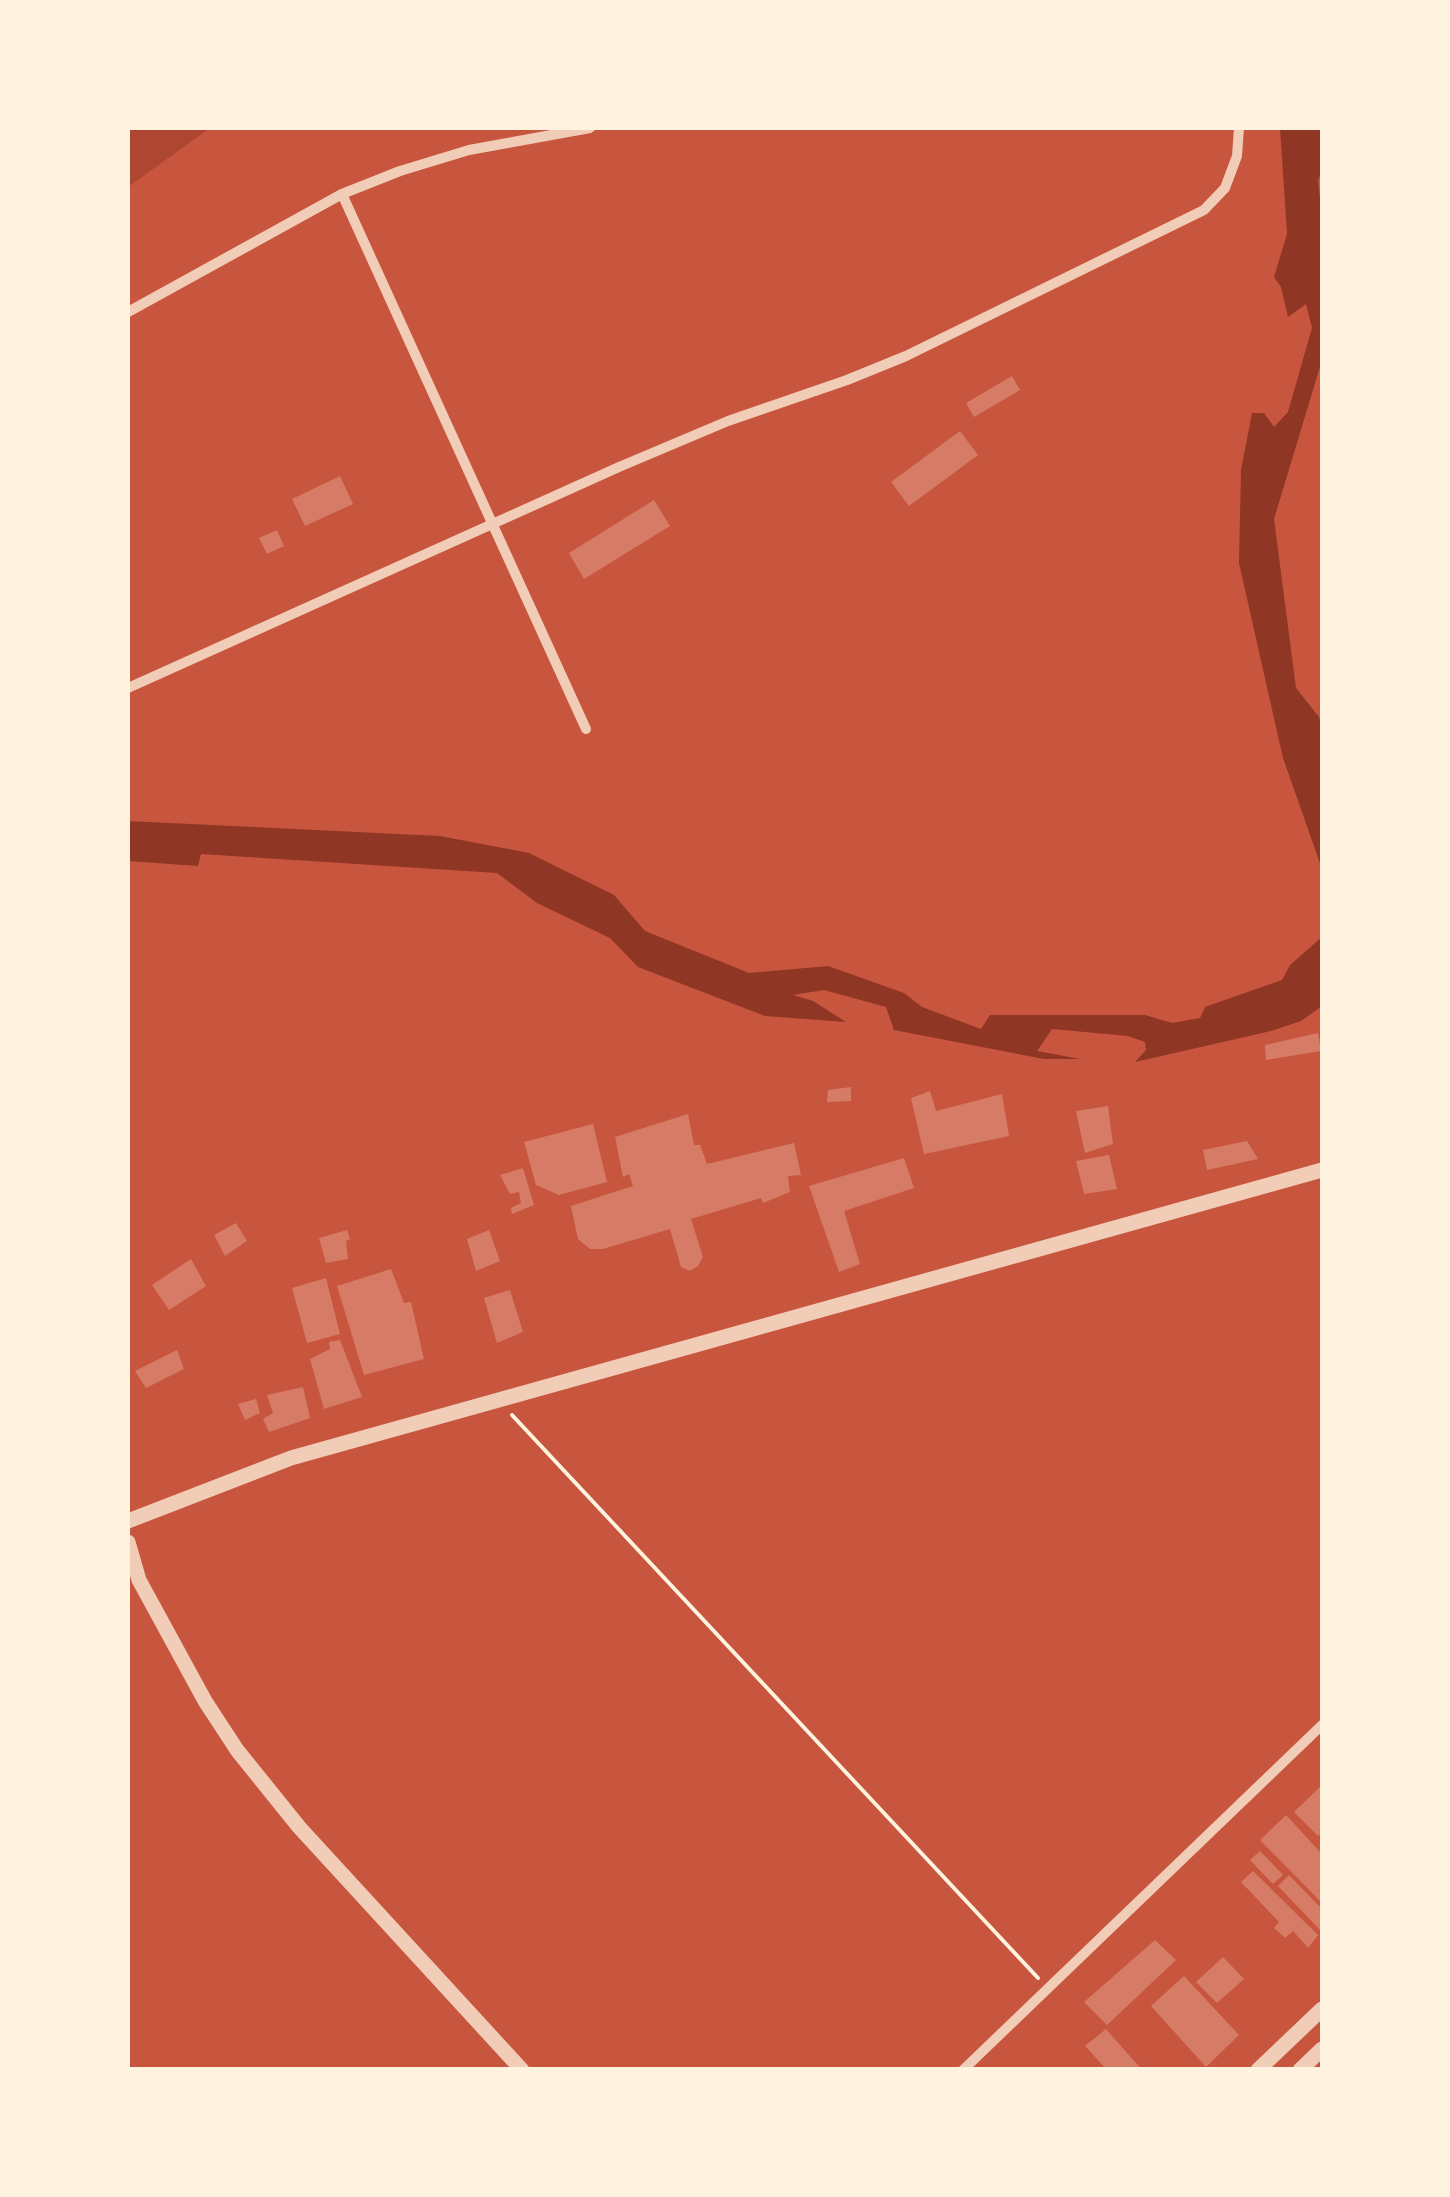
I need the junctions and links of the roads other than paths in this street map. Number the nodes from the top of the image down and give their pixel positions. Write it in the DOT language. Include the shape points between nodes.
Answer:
graph roads {
  1 [pos="590,128"];
  2 [pos="1239,128"];
  3 [pos="342,194"];
  4 [pos="128,312"];
  5 [pos="490,526"];
  6 [pos="128,688"];
  7 [pos="586,728"];
  8 [pos="1322,1170"];
  9 [pos="128,1521"];
  10 [pos="128,1542"];
  11 [pos="1322,1724"];
  12 [pos="1322,2010"];
  13 [pos="1322,2049"];
  14 [pos="522,2070"];
  15 [pos="963,2070"];
  16 [pos="1258,2070"];
  17 [pos="1300,2070"];
  1 -- 3 [label="street" via="469,150"];
  2 -- 5 [label="street" via="1226,188 1204,210 906,356 728,421"];
  3 -- 4 [label="street"];
  3 -- 5 [label="street"];
  5 -- 6 [label="street"];
  5 -- 7 [label="street"];
  8 -- 9 [label="street" via="290,1458"];
  10 -- 14 [label="street" via="139,1580 236,1750"];
  11 -- 15 [label="street"];
  12 -- 16 [label="street"];
  13 -- 17 [label="street"];
}
